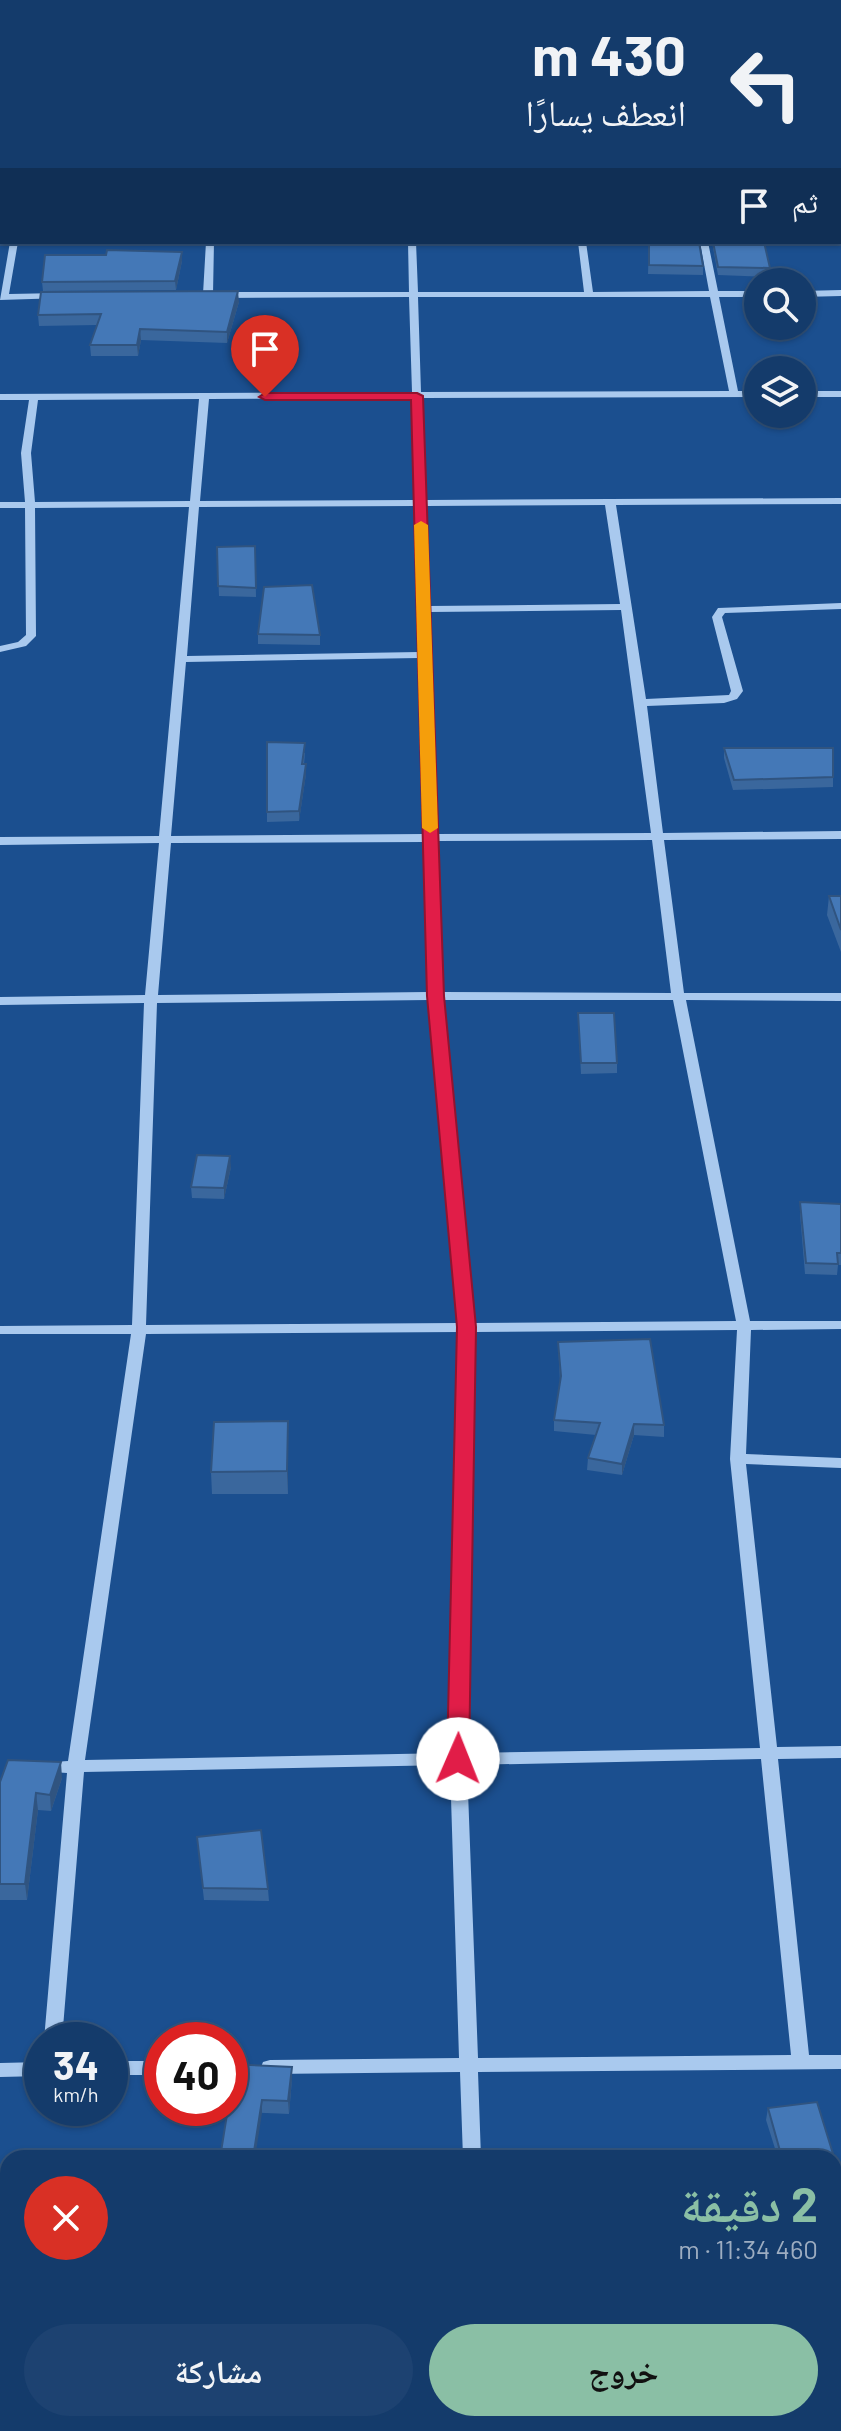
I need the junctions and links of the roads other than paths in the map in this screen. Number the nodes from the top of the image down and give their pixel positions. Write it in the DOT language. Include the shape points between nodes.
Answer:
graph roads {
  1 [pos="14,244"];
  2 [pos="210,244"];
  3 [pos="412,244"];
  4 [pos="582,244"];
  5 [pos="704,244"];
  6 [pos="841,293"];
  7 [pos="208,294"];
  8 [pos="714,294"];
  9 [pos="744,294"];
  10 [pos="816,294"];
  11 [pos="193,295"];
  12 [pos="589,295"];
  13 [pos="75,296"];
  14 [pos="414,296"];
  15 [pos="2,297"];
  16 [pos="734,394"];
  17 [pos="744,394"];
  18 [pos="816,394"];
  19 [pos="841,394"];
  20 [pos="417,396"];
  21 [pos="0,397"];
  22 [pos="34,397"];
  23 [pos="204,397"];
  24 [pos="841,501"];
  25 [pos="610,502"];
  26 [pos="420,503"];
  27 [pos="30,504"];
  28 [pos="0,505"];
  29 [pos="193,505"];
  30 [pos="841,606"];
  31 [pos="627,607"];
  32 [pos="423,609"];
  33 [pos="0,649"];
  34 [pos="425,655"];
  35 [pos="182,659"];
  36 [pos="641,703"];
  37 [pos="841,835"];
  38 [pos="659,836"];
  39 [pos="430,839"];
  40 [pos="167,840"];
  41 [pos="0,841"];
  42 [pos="678,995"];
  43 [pos="435,996"];
  44 [pos="841,997"];
  45 [pos="151,1000"];
  46 [pos="0,1001"];
  47 [pos="841,1325"];
  48 [pos="744,1326"];
  49 [pos="467,1327"];
  50 [pos="139,1329"];
  51 [pos="0,1330"];
  52 [pos="738,1459"];
  53 [pos="841,1463"];
  54 [pos="841,1752"];
  55 [pos="767,1753"];
  56 [pos="458,1759"];
  57 [pos="76,1766"];
  58 [pos="30,1767"];
  59 [pos="55,2022"];
  60 [pos="801,2062"];
  61 [pos="841,2062"];
  62 [pos="469,2064"];
  63 [pos="248,2067"];
  64 [pos="24,2069"];
  65 [pos="0,2070"];
  66 [pos="472,2150"];
  1 -- 15 [label="street"];
  2 -- 7 [label="street"];
  3 -- 14 [label="street"];
  4 -- 12 [label="street"];
  5 -- 8 [label="street"];
  6 -- 10 [label="street"];
  7 -- 11 [label="street"];
  7 -- 14 [label="street"];
  8 -- 9 [label="street"];
  8 -- 12 [label="street"];
  8 -- 16 [label="street"];
  12 -- 14 [label="street"];
  13 -- 15 [label="street"];
  14 -- 20 [label="street"];
  16 -- 17 [label="street"];
  16 -- 20 [label="street"];
  18 -- 19 [label="street"];
  20 -- 23 [label="street"];
  20 -- 26 [label="street"];
  21 -- 22 [label="street"];
  22 -- 23 [label="street"];
  22 -- 27 [label="street" via="26,453"];
  23 -- 29 [label="street"];
  24 -- 25 [label="street"];
  25 -- 26 [label="street"];
  25 -- 31 [label="street"];
  26 -- 29 [label="street"];
  26 -- 32 [label="street"];
  27 -- 28 [label="street"];
  27 -- 29 [label="street"];
  27 -- 33 [label="street" via="31,636"];
  29 -- 35 [label="street"];
  30 -- 36 [label="street" via="722,610 717,617 737,691 733,697"];
  31 -- 32 [label="street"];
  31 -- 36 [label="street"];
  32 -- 34 [label="street"];
  34 -- 35 [label="street"];
  34 -- 39 [label="street"];
  35 -- 40 [label="street"];
  36 -- 38 [label="street"];
  37 -- 38 [label="street"];
  38 -- 39 [label="street"];
  38 -- 42 [label="street"];
  39 -- 40 [label="street"];
  39 -- 43 [label="street"];
  40 -- 41 [label="street"];
  40 -- 45 [label="street"];
  42 -- 43 [label="street"];
  42 -- 44 [label="street"];
  42 -- 48 [label="street"];
  43 -- 45 [label="street"];
  43 -- 49 [label="street"];
  45 -- 46 [label="street"];
  45 -- 50 [label="street"];
  47 -- 48 [label="street"];
  48 -- 49 [label="street"];
  48 -- 52 [label="street"];
  49 -- 50 [label="street"];
  49 -- 56 [label="street"];
  50 -- 51 [label="street"];
  50 -- 57 [label="street"];
  52 -- 53 [label="street"];
  52 -- 55 [label="street"];
  54 -- 55 [label="street"];
  55 -- 56 [label="street"];
  55 -- 60 [label="street"];
  56 -- 57 [label="street"];
  56 -- 62 [label="street"];
  57 -- 58 [label="street"];
  57 -- 59 [label="street"];
  60 -- 61 [label="street"];
  60 -- 62 [label="street"];
  62 -- 63 [label="street"];
  62 -- 66 [label="street"];
  64 -- 65 [label="street"];
}
